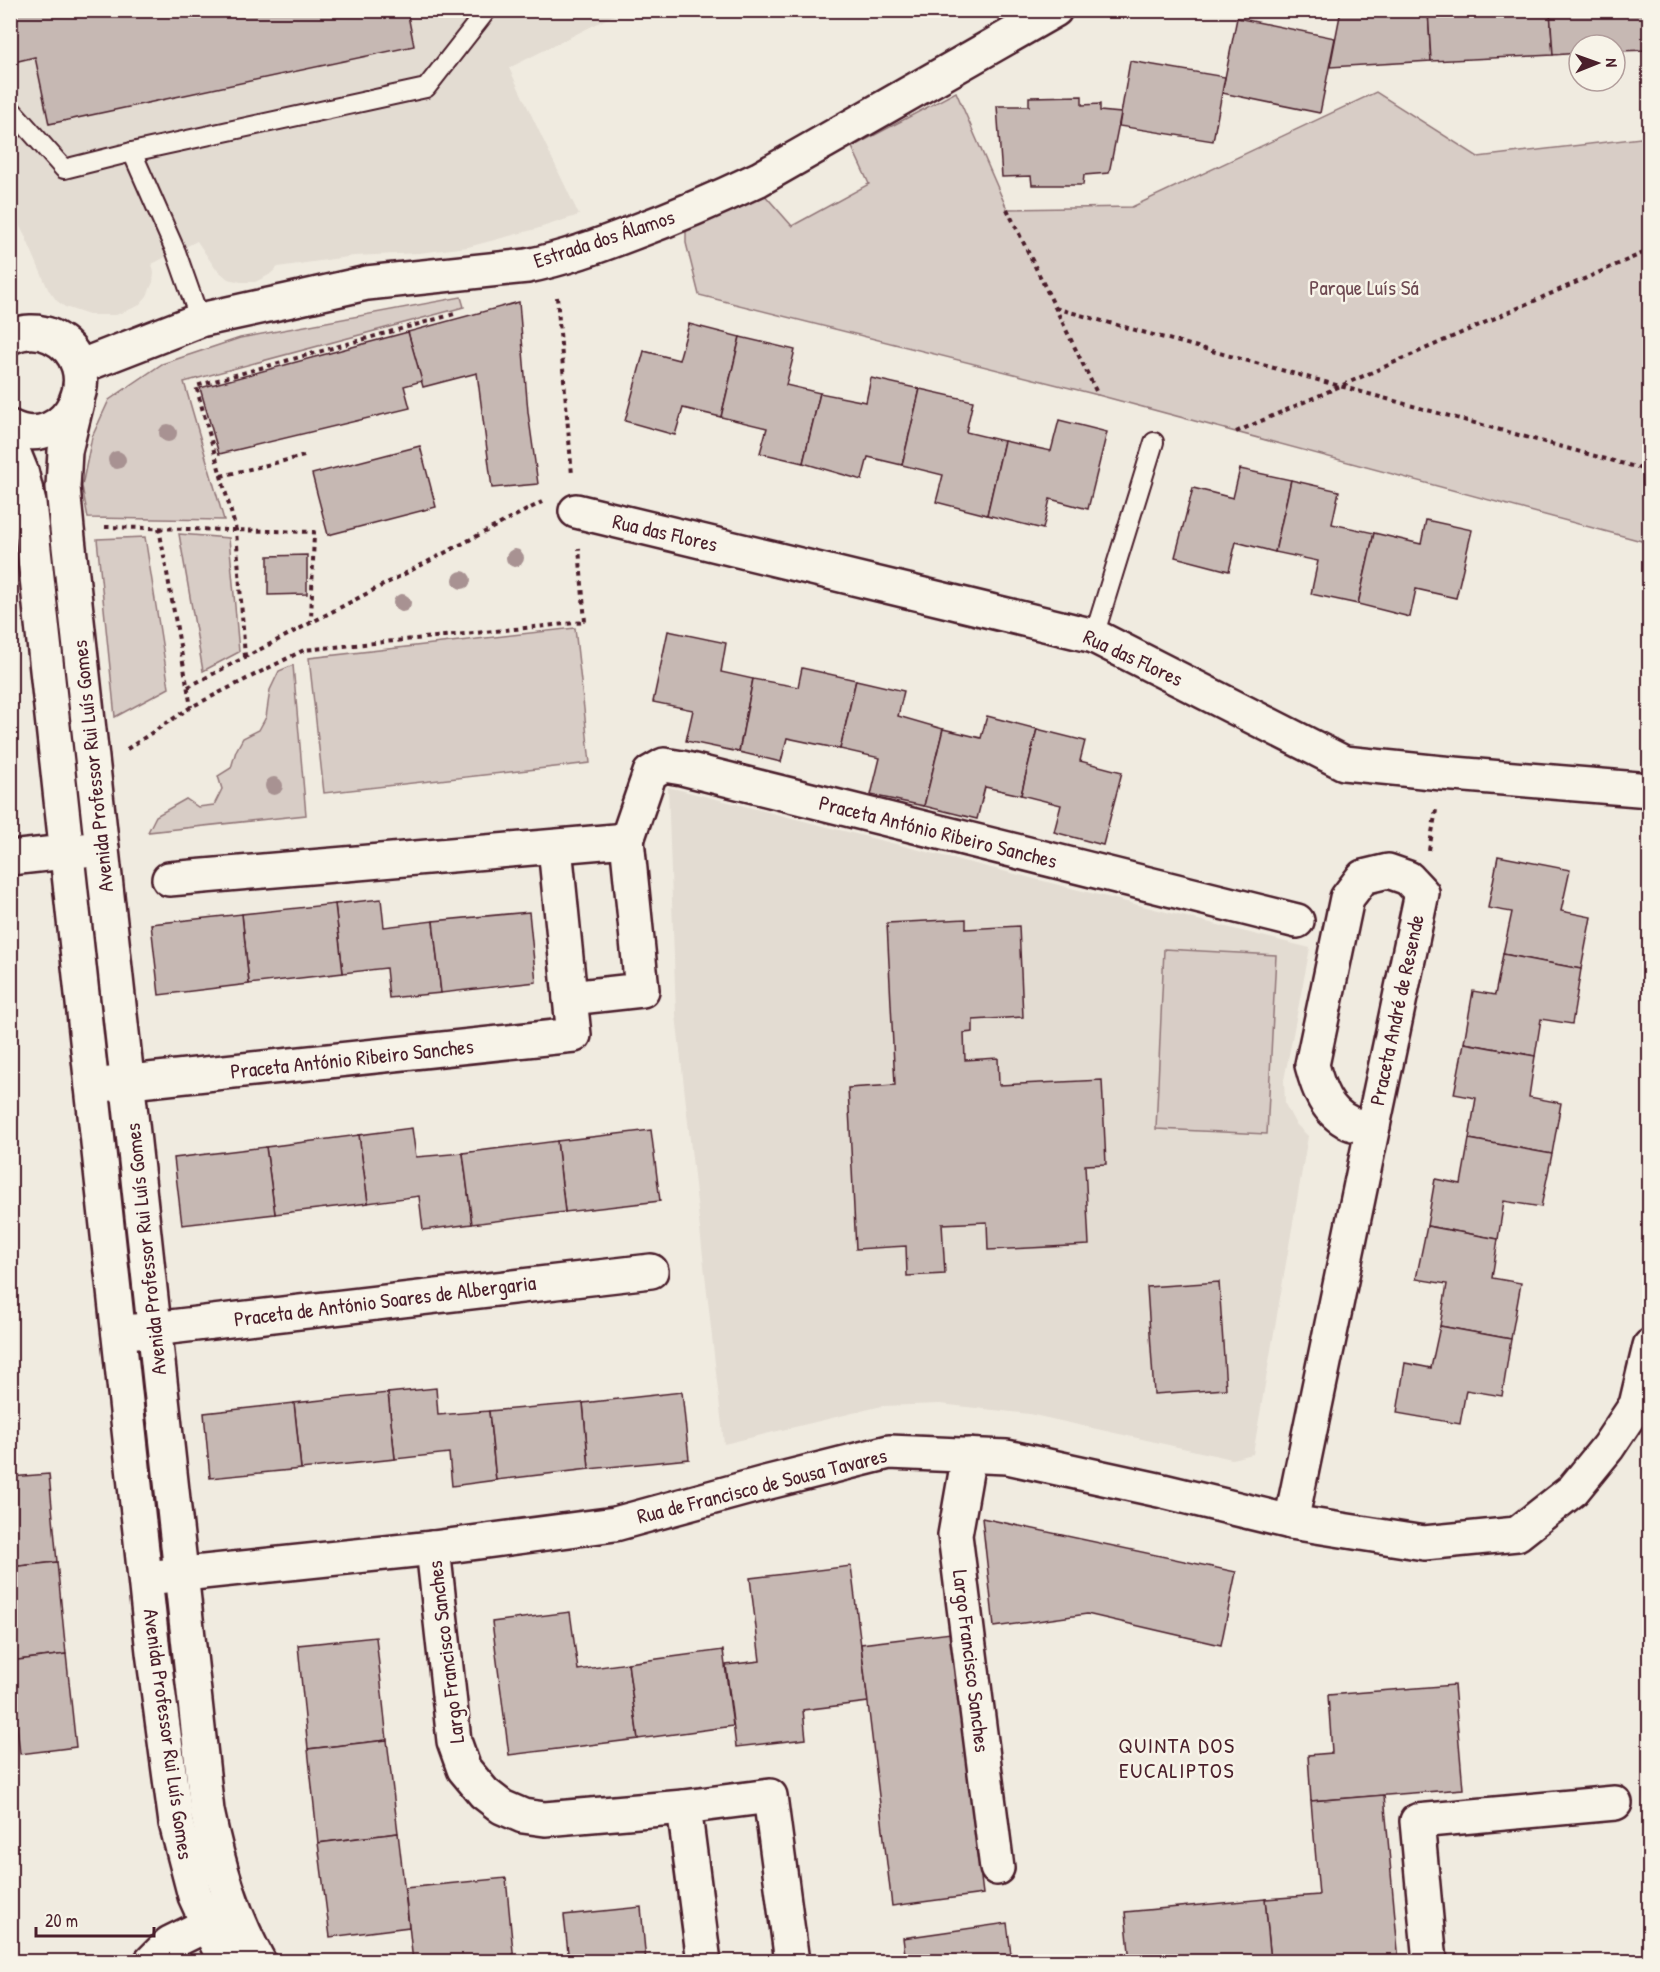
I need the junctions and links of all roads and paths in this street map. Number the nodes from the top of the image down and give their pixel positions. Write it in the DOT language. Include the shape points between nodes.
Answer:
graph roads {
  1 [pos="487,10"];
  2 [pos="1055,10"];
  3 [pos="10,108"];
  4 [pos="132,152"];
  5 [pos="1007,209"];
  6 [pos="1650,250"];
  7 [pos="553,261"];
  8 [pos="467,272"];
  9 [pos="1055,308"];
  10 [pos="200,320"];
  11 [pos="12,332"];
  12 [pos="79,367"];
  13 [pos="1341,386"];
  14 [pos="1098,395"];
  15 [pos="77,402"];
  16 [pos="10,427"];
  17 [pos="1236,432"];
  18 [pos="1154,442"];
  19 [pos="10,444"];
  20 [pos="308,455"];
  21 [pos="1650,471"];
  22 [pos="221,477"];
  23 [pos="563,504"];
  24 [pos="159,528"];
  25 [pos="67,529"];
  26 [pos="236,530"];
  27 [pos="311,622"];
  28 [pos="1094,636"];
  29 [pos="245,657"];
  30 [pos="188,687"];
  31 [pos="191,707"];
  32 [pos="93,771"];
  33 [pos="1442,773"];
  34 [pos="1650,789"];
  35 [pos="627,840"];
  36 [pos="555,847"];
  37 [pos="102,848"];
  38 [pos="67,852"];
  39 [pos="10,858"];
  40 [pos="170,879"];
  41 [pos="1422,893"];
  42 [pos="1297,921"];
  43 [pos="570,998"];
  44 [pos="128,1083"];
  45 [pos="92,1086"];
  46 [pos="1373,1126"];
  47 [pos="651,1271"];
  48 [pos="154,1328"];
  49 [pos="119,1333"];
  50 [pos="1647,1357"];
  51 [pos="969,1455"];
  52 [pos="1291,1522"];
  53 [pos="433,1548"];
  54 [pos="181,1574"];
  55 [pos="146,1578"];
  56 [pos="1615,1803"];
  57 [pos="684,1807"];
  58 [pos="997,1868"];
  59 [pos="221,1918"];
  60 [pos="151,1962"];
  61 [pos="225,1962"];
  62 [pos="259,1962"];
  63 [pos="704,1962"];
  64 [pos="792,1962"];
  65 [pos="1430,1962"];
  1 -- 4 [label="lane" via="426,88"];
  2 -- 7 [label="street, Estrada dos Álamos" via="759,179 675,217"];
  3 -- 4 [label="lane" via="64,169"];
  4 -- 10 [label="lane" via="176,252"];
  5 -- 9 [label="path"];
  6 -- 13 [label="path"];
  7 -- 8 [label="street, Estrada dos Álamos"];
  7 -- 23 [label="path"];
  8 -- 10 [label="street, Estrada dos Álamos" via="367,283"];
  8 -- 22 [label="path" via="474,309 196,386"];
  9 -- 13 [label="path"];
  9 -- 14 [label="path"];
  10 -- 12 [label="street, Estrada dos Álamos"];
  11 -- 12 [label="street" via="53,337 72,352"];
  12 -- 15 [label="street, Avenida Professor Rui Luís Gomes" via="81,385"];
  13 -- 17 [label="path"];
  13 -- 21 [label="path"];
  15 -- 16 [label="street" via="68,417 44,431 17,431"];
  15 -- 25 [label="street, Avenida Professor Rui Luís Gomes" via="65,451"];
  18 -- 28 [label="lane"];
  19 -- 38 [label="street, Avenida Professor Rui Luís Gomes" via="29,503"];
  20 -- 22 [label="path"];
  22 -- 26 [label="path"];
  23 -- 27 [label="path"];
  23 -- 28 [label="street, Rua das Flores"];
  23 -- 31 [label="path" via="585,622 304,650"];
  24 -- 25 [label="path"];
  24 -- 26 [label="path"];
  24 -- 30 [label="path"];
  25 -- 32 [label="street, Avenida Professor Rui Luís Gomes"];
  26 -- 27 [label="path" via="314,532"];
  26 -- 29 [label="path"];
  27 -- 29 [label="path"];
  28 -- 33 [label="street, Rua das Flores" via="1344,763"];
  29 -- 30 [label="path"];
  30 -- 31 [label="path"];
  31 -- 32 [label="path"];
  32 -- 37 [label="street, Avenida Professor Rui Luís Gomes"];
  33 -- 34 [label="street, Rua das Flores"];
  33 -- 41 [label="path"];
  35 -- 36 [label="street"];
  35 -- 42 [label="street, Praceta António Ribeiro Sanches" via="650,773 664,765"];
  35 -- 43 [label="street, Praceta António Ribeiro Sanches" via="642,990"];
  36 -- 40 [label="street"];
  36 -- 43 [label="street, Praceta António Ribeiro Sanches"];
  37 -- 38 [label="street"];
  37 -- 44 [label="street, Avenida Professor Rui Luís Gomes"];
  38 -- 39 [label="street"];
  38 -- 45 [label="street, Avenida Professor Rui Luís Gomes"];
  41 -- 46 [label="street, Praceta André de Resende"];
  41 -- 46 [label="street, Praceta André de Resende" via="1408,878 1388,871 1363,877 1347,898 1312,1065 1317,1087 1331,1110 1351,1124"];
  43 -- 44 [label="street, Praceta António Ribeiro Sanches" via="574,1035"];
  44 -- 45 [label="street, Praceta António Ribeiro Sanches"];
  44 -- 48 [label="street, Avenida Professor Rui Luís Gomes"];
  45 -- 49 [label="street, Avenida Professor Rui Luís Gomes"];
  46 -- 52 [label="street, Praceta André de Resende"];
  47 -- 48 [label="street, Praceta de António Soares de Albergaria"];
  48 -- 49 [label="street, Praceta de António Soares de Albergaria"];
  48 -- 54 [label="street, Avenida Professor Rui Luís Gomes"];
  49 -- 55 [label="street, Avenida Professor Rui Luís Gomes"];
  50 -- 52 [label="street, Rua de Francisco de Sousa Tavares" via="1636,1405 1608,1447 1573,1490 1517,1534 1424,1543"];
  51 -- 52 [label="street, Rua de Francisco de Sousa Tavares" via="1007,1457"];
  51 -- 53 [label="street, Rua de Francisco de Sousa Tavares" via="890,1452 615,1524"];
  51 -- 58 [label="street, Largo Francisco Sanches" via="955,1535"];
  53 -- 54 [label="street, Rua de Francisco de Sousa Tavares"];
  53 -- 57 [label="street, Largo Francisco Sanches" via="454,1741 464,1769 484,1793 523,1816 545,1819"];
  54 -- 55 [label="street, Rua de Francisco de Sousa Tavares"];
  54 -- 59 [label="street, Avenida Professor Rui Luís Gomes" via="207,1811 217,1857"];
  55 -- 59 [label="street, Avenida Professor Rui Luís Gomes" via="176,1823 195,1896"];
  56 -- 65 [label="street" via="1417,1821"];
  57 -- 63 [label="street"];
  57 -- 64 [label="street, Largo Francisco Sanches" via="770,1796"];
  59 -- 60 [label="street" via="170,1943"];
  59 -- 61 [label="street, Avenida Professor Rui Luís Gomes"];
  59 -- 62 [label="street, Avenida Professor Rui Luís Gomes" via="246,1939"];
}
